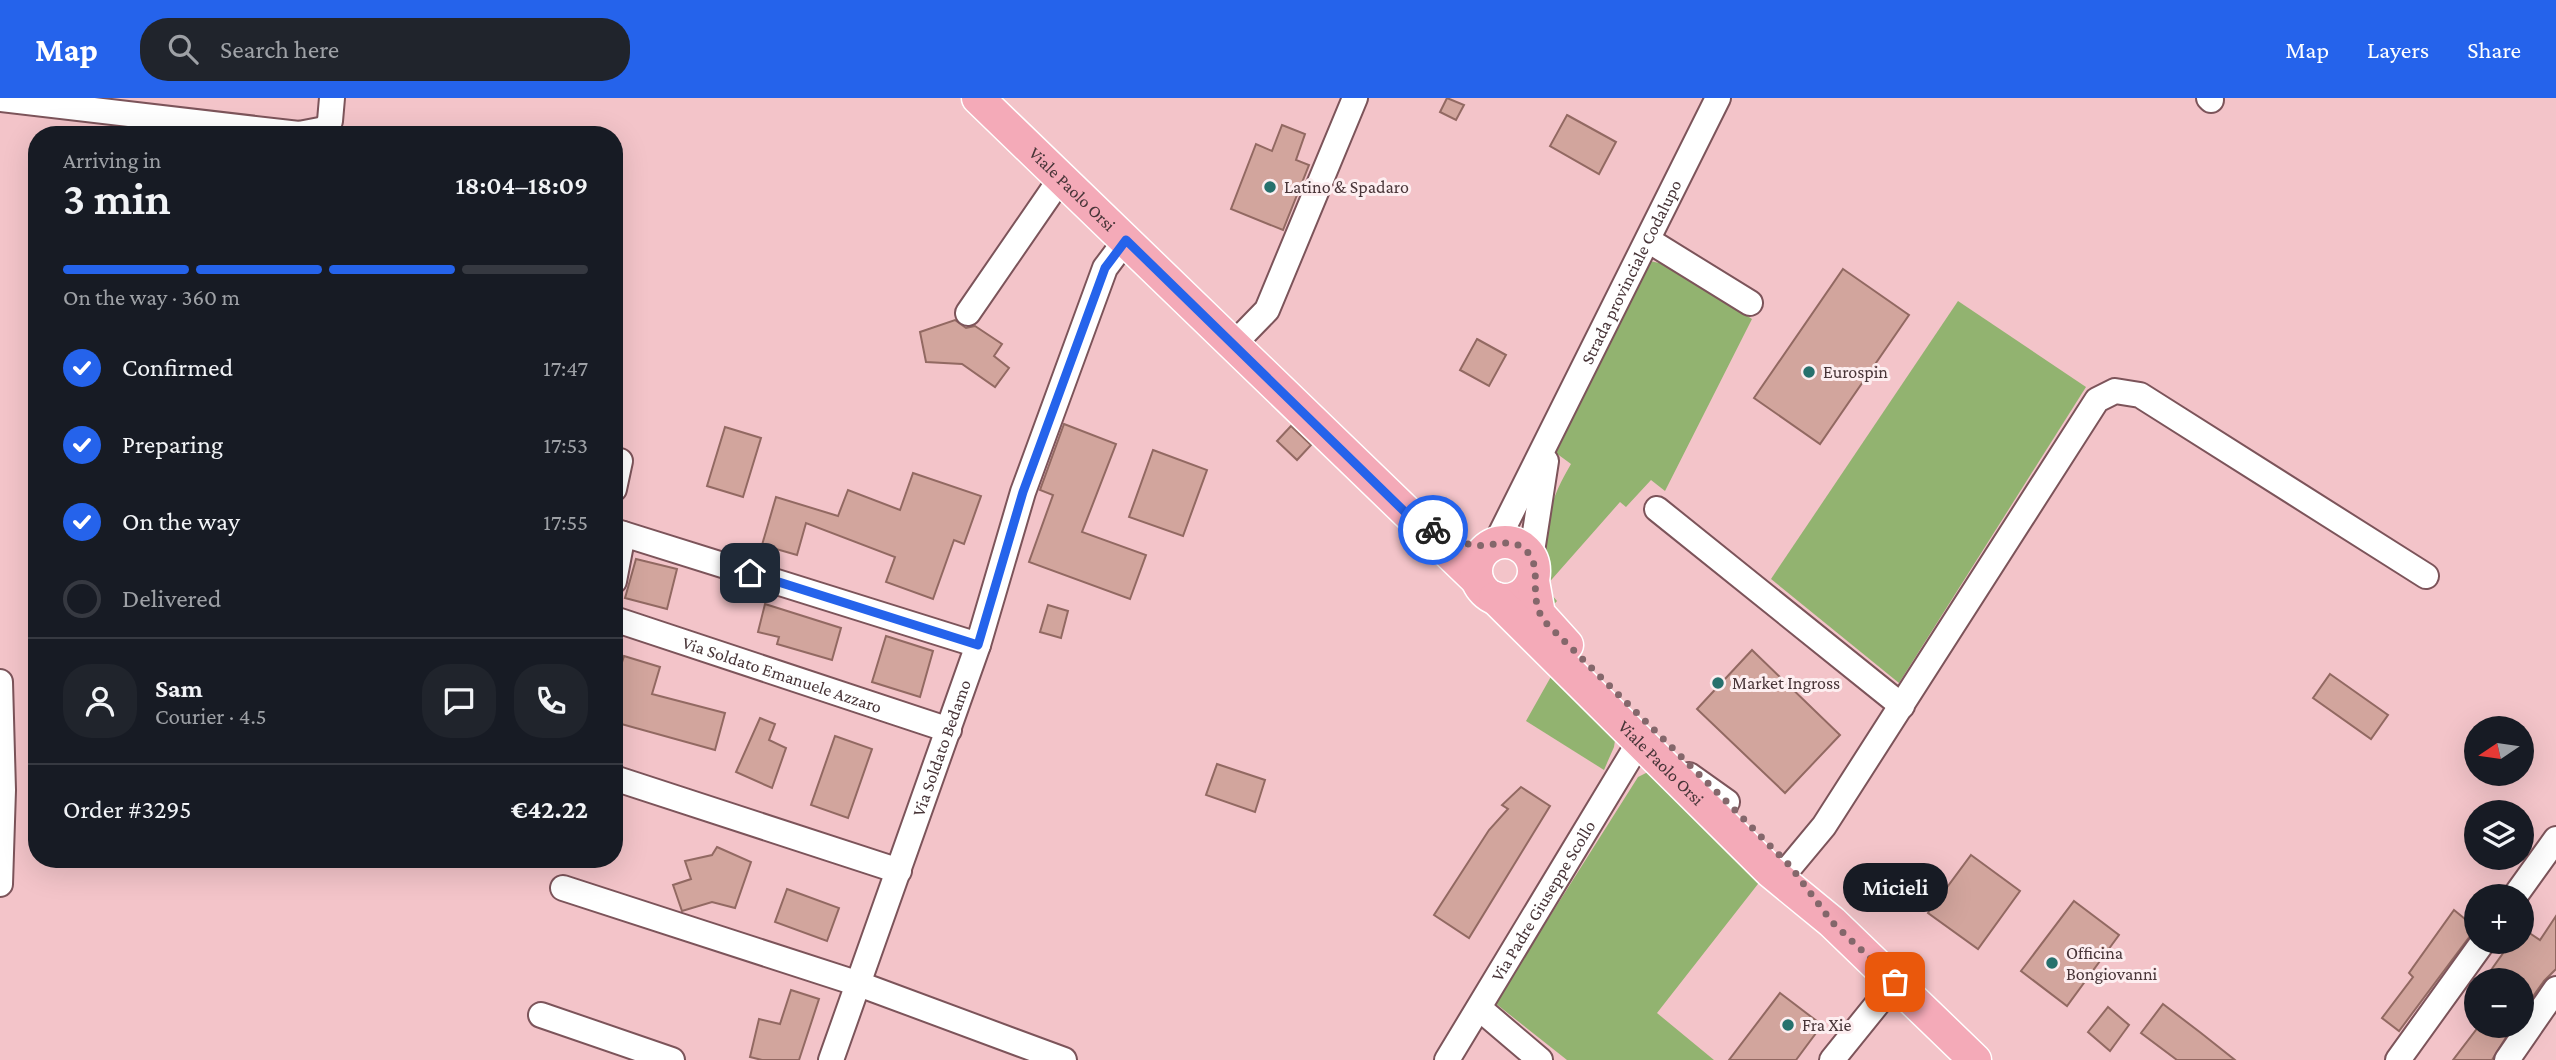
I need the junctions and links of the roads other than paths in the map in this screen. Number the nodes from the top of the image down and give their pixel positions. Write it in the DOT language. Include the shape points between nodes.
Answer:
graph roads {
  1 [pos="332,98"];
  2 [pos="978,98"];
  3 [pos="1356,98"];
  4 [pos="1718,98"];
  5 [pos="0,99"];
  6 [pos="231,126"];
  7 [pos="328,126"];
  8 [pos="1061,178"];
  9 [pos="1126,240"];
  10 [pos="1648,240"];
  11 [pos="1750,303"];
  12 [pos="968,313"];
  13 [pos="1233,345"];
  14 [pos="1547,446"];
  15 [pos="1657,509"];
  16 [pos="1407,514"];
  17 [pos="623,534"];
  18 [pos="1493,544"];
  19 [pos="1532,569"];
  20 [pos="2426,576"];
  21 [pos="1486,589"];
  22 [pos="623,622"];
  23 [pos="1564,642"];
  24 [pos="978,645"];
  25 [pos="0,682"];
  26 [pos="1902,706"];
  27 [pos="949,730"];
  28 [pos="1639,744"];
  29 [pos="623,781"];
  30 [pos="1727,802"];
  31 [pos="2556,839"];
  32 [pos="899,871"];
  33 [pos="1785,873"];
  34 [pos="0,884"];
  35 [pos="2524,884"];
  36 [pos="563,888"];
  37 [pos="2474,954"];
  38 [pos="1895,982"];
  39 [pos="859,984"];
  40 [pos="2556,989"];
  41 [pos="1479,1009"];
  42 [pos="541,1015"];
  43 [pos="672,1060"];
  44 [pos="831,1060"];
  45 [pos="1064,1060"];
  46 [pos="1447,1060"];
  47 [pos="1540,1060"];
  48 [pos="1832,1060"];
  49 [pos="1975,1060"];
  50 [pos="2398,1060"];
  51 [pos="2507,1060"];
  1 -- 7 [label="street"];
  2 -- 8 [label="main road, Viale Paolo Orsi"];
  3 -- 13 [label="street" via="1267,310"];
  4 -- 10 [label="street, Strada provinciale Codalupo"];
  5 -- 6 [label="street"];
  8 -- 9 [label="main road, Viale Paolo Orsi"];
  8 -- 12 [label="street"];
  9 -- 13 [label="main road, Viale Paolo Orsi"];
  9 -- 24 [label="street, Via Soldato Bedamo" via="1105,268 1023,492"];
  10 -- 11 [label="street"];
  10 -- 14 [label="street, Strada provinciale Codalupo"];
  13 -- 16 [label="main road, Viale Paolo Orsi"];
  14 -- 18 [label="street, Strada provinciale Codalupo"];
  14 -- 19 [label="street"];
  15 -- 26 [label="street"];
  16 -- 18 [label="main road" via="1454,540"];
  16 -- 21 [label="main road, Viale Paolo Orsi"];
  17 -- 24 [label="street"];
  18 -- 19 [label="main road" via="1516,544"];
  18 -- 21 [label="main road" via="1478,561"];
  19 -- 21 [label="main road" via="1517,597"];
  19 -- 23 [label="main road, Viale Paolo Orsi" via="1539,614"];
  20 -- 26 [label="street" via="2140,395 2115,391 2098,400"];
  21 -- 28 [label="main road, Viale Paolo Orsi"];
  22 -- 27 [label="street, Via Soldato Emanuele Azzaro"];
  23 -- 28 [label="street" via="1588,678 1635,728"];
  23 -- 30 [label="main road, Viale Paolo Orsi"];
  24 -- 27 [label="street, Via Soldato Bedamo"];
  25 -- 34 [label="street"];
  26 -- 33 [label="street" via="1824,826"];
  27 -- 32 [label="street, Via Soldato Bedamo"];
  28 -- 30 [label="street" via="1651,742 1661,747 1698,784"];
  28 -- 33 [label="main road, Viale Paolo Orsi"];
  28 -- 41 [label="street, Via Padre Giuseppe Scollo"];
  29 -- 32 [label="street"];
  30 -- 33 [label="main road, Viale Paolo Orsi"];
  31 -- 35 [label="street"];
  32 -- 39 [label="street, Via Soldato Bedamo"];
  33 -- 38 [label="main road, Viale Paolo Orsi"];
  36 -- 39 [label="street"];
  37 -- 50 [label="street"];
  38 -- 48 [label="street"];
  38 -- 49 [label="main road, Viale Paolo Orsi"];
  39 -- 44 [label="street, Via Soldato Bedamo"];
  39 -- 45 [label="street"];
  40 -- 51 [label="street"];
  41 -- 46 [label="street, Via Padre Giuseppe Scollo"];
  41 -- 47 [label="street"];
  42 -- 43 [label="street"];
}
